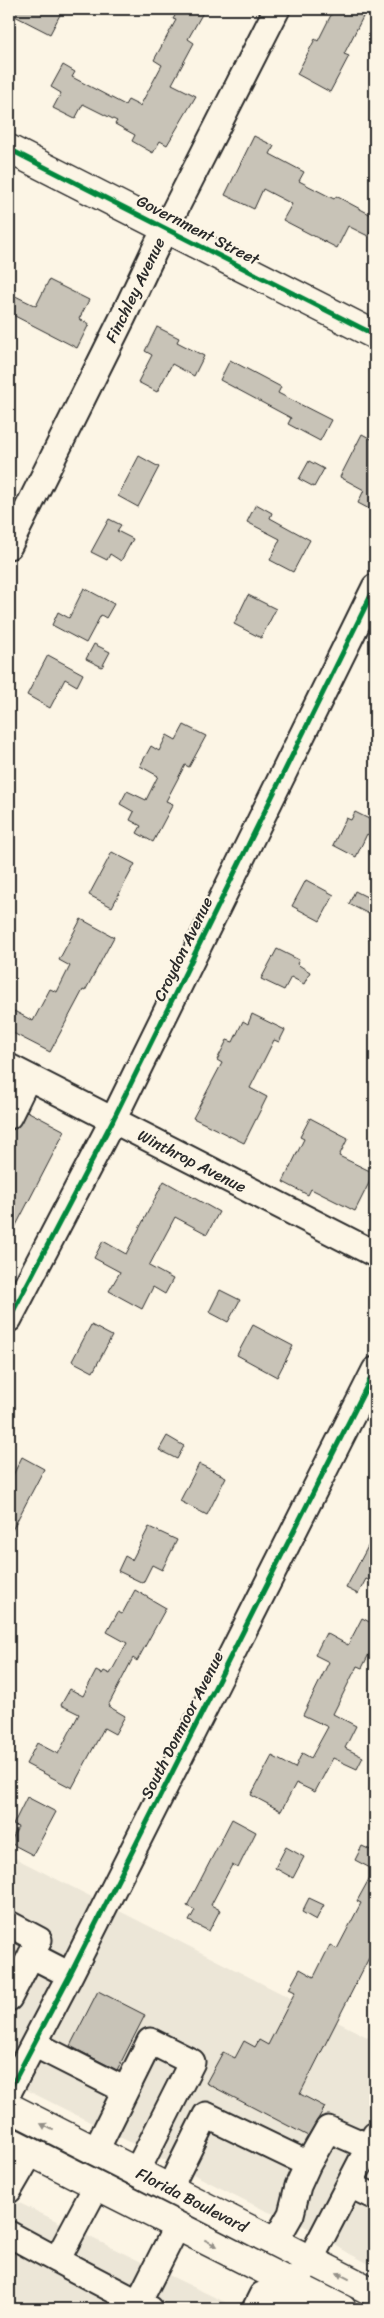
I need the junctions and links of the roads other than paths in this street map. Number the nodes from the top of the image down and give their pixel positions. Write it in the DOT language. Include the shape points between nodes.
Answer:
graph roads {
  1 [pos="277,9"];
  2 [pos="9,149"];
  3 [pos="165,228"];
  4 [pos="375,335"];
  5 [pos="9,546"];
  6 [pos="375,587"];
  7 [pos="18,1072"];
  8 [pos="9,1116"];
  9 [pos="113,1120"];
  10 [pos="375,1254"];
  11 [pos="9,1319"];
  12 [pos="375,1370"];
  13 [pos="11,1932"];
  14 [pos="31,1955"];
  15 [pos="70,1975"];
  16 [pos="9,1998"];
  17 [pos="34,2044"];
  18 [pos="125,2090"];
  19 [pos="9,2091"];
  20 [pos="9,2107"];
  21 [pos="372,2141"];
  22 [pos="20,2146"];
  23 [pos="95,2152"];
  24 [pos="308,2164"];
  25 [pos="136,2173"];
  26 [pos="97,2185"];
  27 [pos="350,2185"];
  28 [pos="169,2189"];
  29 [pos="9,2190"];
  30 [pos="375,2197"];
  31 [pos="177,2226"];
  32 [pos="9,2234"];
  33 [pos="275,2242"];
  34 [pos="57,2260"];
  35 [pos="310,2260"];
  36 [pos="375,2293"];
  37 [pos="292,2297"];
  38 [pos="141,2307"];
  39 [pos="255,2309"];
  40 [pos="342,2309"];
  1 -- 3 [label="street, Finchley Avenue"];
  2 -- 3 [label="main road, Government Street"];
  3 -- 4 [label="main road, Government Street"];
  3 -- 5 [label="street, Finchley Avenue"];
  6 -- 9 [label="street, Croydon Avenue"];
  7 -- 8 [label="street"];
  7 -- 9 [label="street, Winthrop Avenue"];
  9 -- 10 [label="street, Winthrop Avenue"];
  9 -- 11 [label="street, Croydon Avenue"];
  12 -- 15 [label="street, South Donmoor Avenue"];
  13 -- 14 [label="street" via="39,1940"];
  14 -- 15 [label="street"];
  14 -- 16 [label="street"];
  15 -- 17 [label="street, South Donmoor Avenue"];
  17 -- 18 [label="street"];
  17 -- 19 [label="street, South Donmoor Avenue"];
  18 -- 23 [label="street"];
  18 -- 25 [label="street" via="150,2041 192,2062"];
  23 -- 20 [label="main road, Florida Boulevard, one-way"];
  21 -- 24 [label="street" via="328,2129"];
  21 -- 27 [label="street"];
  22 -- 26 [label="main road, Florida Boulevard"];
  22 -- 29 [label="street"];
  23 -- 25 [label="main road, Florida Boulevard"];
  24 -- 28 [label="street" via="206,2115"];
  24 -- 33 [label="street" via="291,2214"];
  25 -- 28 [label="main road, Florida Boulevard"];
  26 -- 31 [label="main road, Florida Boulevard"];
  26 -- 34 [label="street"];
  27 -- 30 [label="street"];
  27 -- 35 [label="street"];
  28 -- 33 [label="main road, Florida Boulevard"];
  31 -- 37 [label="main road, Florida Boulevard, one-way"];
  31 -- 38 [label="street"];
  32 -- 34 [label="street"];
  33 -- 35 [label="main road, Florida Boulevard"];
  34 -- 38 [label="street"];
  36 -- 35 [label="main road, Florida Boulevard, one-way"];
  35 -- 37 [label="street"];
  37 -- 39 [label="street" via="262,2295"];
  37 -- 40 [label="main road, Florida Boulevard"];
}
